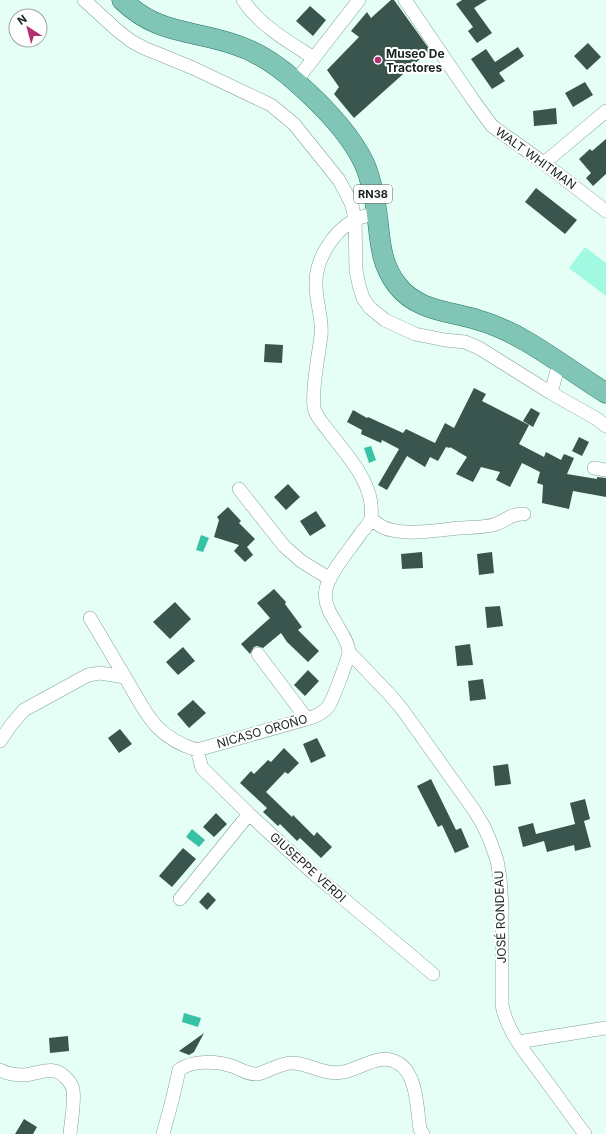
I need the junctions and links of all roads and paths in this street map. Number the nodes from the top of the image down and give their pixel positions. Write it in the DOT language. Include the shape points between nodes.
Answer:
graph roads {
  1 [pos="84,0"];
  2 [pos="122,0"];
  3 [pos="243,0"];
  4 [pos="359,0"];
  5 [pos="405,0"];
  6 [pos="314,58"];
  7 [pos="296,81"];
  8 [pos="606,111"];
  9 [pos="544,164"];
  10 [pos="606,211"];
  11 [pos="377,213"];
  12 [pos="355,220"];
  13 [pos="559,363"];
  14 [pos="551,393"];
  15 [pos="606,393"];
  16 [pos="606,426"];
  17 [pos="238,489"];
  18 [pos="524,514"];
  19 [pos="371,519"];
  20 [pos="330,579"];
  21 [pos="90,618"];
  22 [pos="349,652"];
  23 [pos="258,654"];
  24 [pos="125,677"];
  25 [pos="307,719"];
  26 [pos="0,741"];
  27 [pos="197,750"];
  28 [pos="250,814"];
  29 [pos="180,899"];
  30 [pos="433,974"];
  31 [pos="606,1028"];
  32 [pos="518,1042"];
  33 [pos="0,1070"];
  34 [pos="70,1134"];
  35 [pos="163,1134"];
  36 [pos="423,1134"];
  37 [pos="585,1134"];
  1 -- 12 [label="street" via="131,41 271,105 285,115 339,180 352,205"];
  2 -- 7 [label="main road, RN38" via="138,14 163,27 222,40 253,52"];
  3 -- 6 [label="street" via="271,29"];
  4 -- 6 [label="street"];
  5 -- 9 [label="street, WALT WHITMAN" via="492,126"];
  6 -- 7 [label="street"];
  7 -- 11 [label="main road, RN38" via="328,114 358,152 369,176"];
  8 -- 9 [label="street"];
  9 -- 10 [label="street, WALT WHITMAN"];
  11 -- 12 [label="street"];
  11 -- 13 [label="main road, RN38" via="379,243 385,265 397,285 412,299 423,306 486,322 513,334"];
  12 -- 14 [label="street" via="356,270 359,285 370,308 385,320 415,334 465,342 479,348"];
  12 -- 19 [label="street" via="333,238 325,251 317,275 316,286 322,326 313,406 319,420 358,471 367,489"];
  13 -- 14 [label="street"];
  13 -- 15 [label="main road, RN38"];
  14 -- 16 [label="street"];
  17 -- 20 [label="street" via="284,546 301,561"];
  18 -- 19 [label="street" via="516,514 496,524 483,526 406,532 392,531"];
  19 -- 20 [label="street"];
  20 -- 22 [label="street" via="326,590 326,602"];
  21 -- 24 [label="street"];
  22 -- 25 [label="street, NICASO OROÑO" via="328,707 320,714"];
  22 -- 32 [label="street, JOSÉ RONDEAU" via="402,709 474,810 489,838 500,878 502,1005 507,1023"];
  23 -- 25 [label="street"];
  24 -- 26 [label="street" via="100,673 88,676 24,710"];
  24 -- 27 [label="street" via="147,714 163,733 184,746"];
  25 -- 27 [label="street, NICASO OROÑO"];
  27 -- 28 [label="street, GIUSEPPE VERDI" via="202,768"];
  28 -- 29 [label="street"];
  28 -- 30 [label="street, GIUSEPPE VERDI" via="313,873"];
  31 -- 32 [label="street"];
  32 -- 37 [label="street, JOSÉ RONDEAU"];
  33 -- 34 [label="street" via="11,1075 55,1070 62,1074 71,1083 73,1090"];
  35 -- 36 [label="street" via="179,1070 188,1064 218,1063 258,1074 292,1063 340,1073 380,1059 389,1059 405,1067 413,1084"];
}
